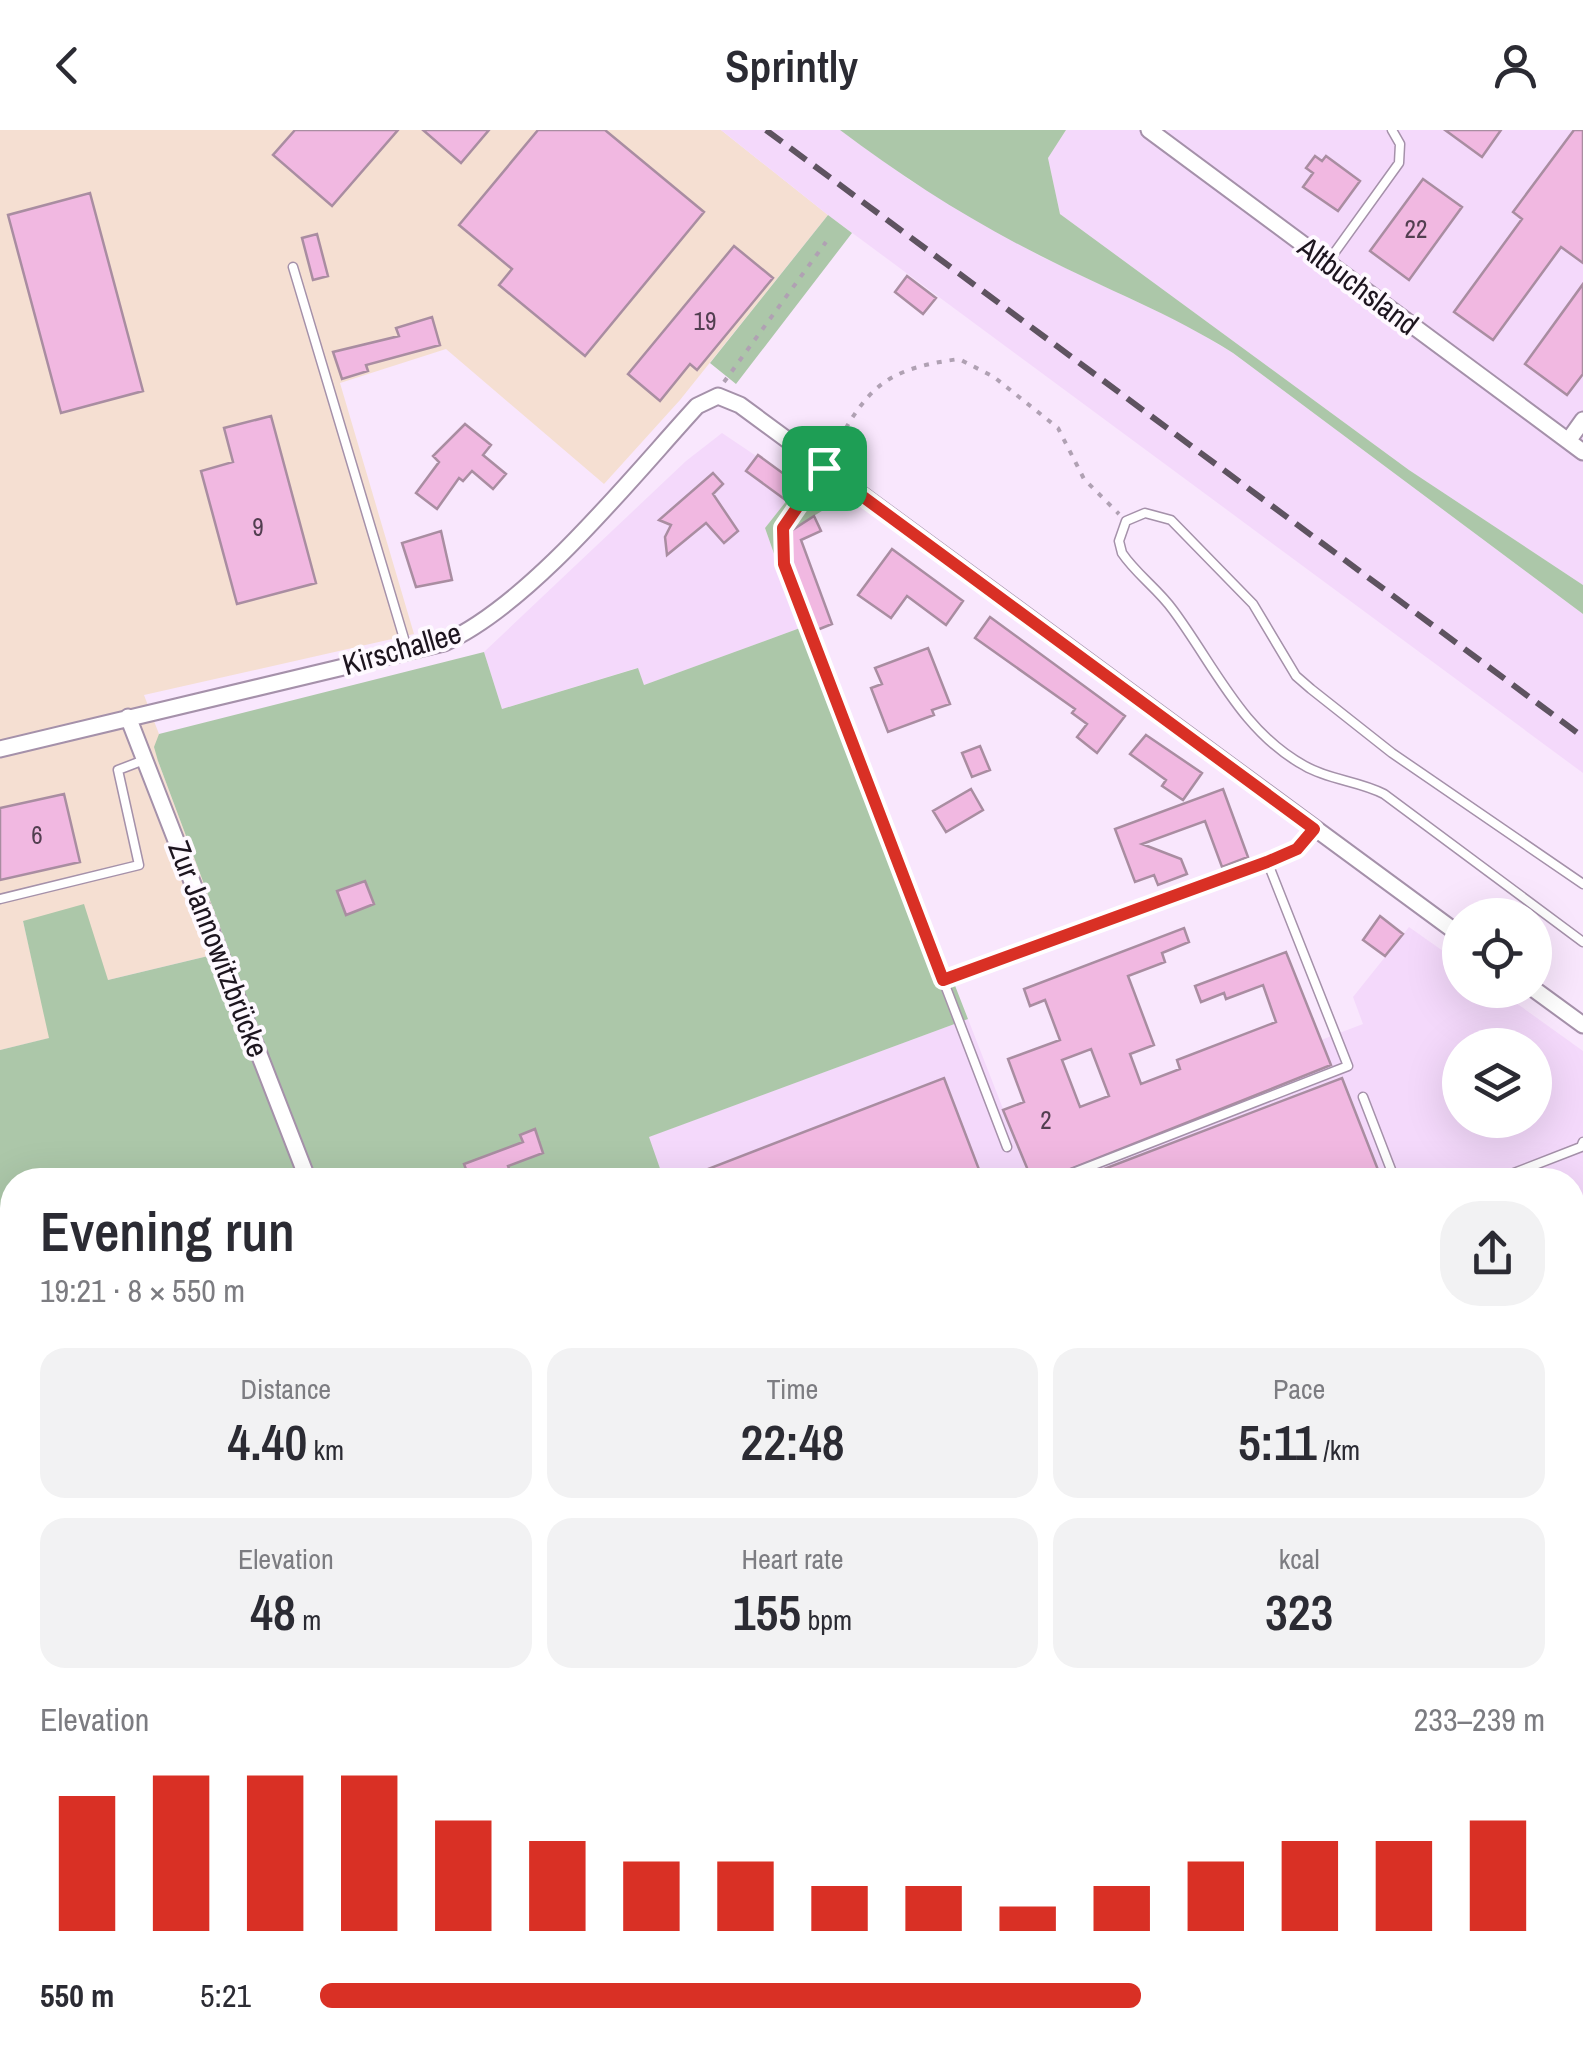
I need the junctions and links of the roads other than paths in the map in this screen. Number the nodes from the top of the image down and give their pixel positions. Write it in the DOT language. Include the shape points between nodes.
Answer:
graph roads {
  1 [pos="1149,130"];
  2 [pos="1392,130"];
  3 [pos="1327,263"];
  4 [pos="293,267"];
  5 [pos="1583,420"];
  6 [pos="1568,441"];
  7 [pos="1583,452"];
  8 [pos="824,468"];
  9 [pos="408,652"];
  10 [pos="128,717"];
  11 [pos="0,750"];
  12 [pos="144,760"];
  13 [pos="1314,829"];
  14 [pos="1267,862"];
  15 [pos="1583,884"];
  16 [pos="0,899"];
  17 [pos="1442,922"];
  18 [pos="1583,942"];
  19 [pos="943,980"];
  20 [pos="1552,1002"];
  21 [pos="1583,1025"];
  22 [pos="1362,1097"];
  23 [pos="1583,1142"];
  24 [pos="1007,1147"];
  25 [pos="303,1168"];
  26 [pos="1085,1168"];
  27 [pos="1389,1168"];
  28 [pos="1527,1168"];
  1 -- 3 [label="street, Altbuchsland"];
  2 -- 3 [label="lane" via="1399,163"];
  3 -- 6 [label="street, Altbuchsland"];
  4 -- 9 [label="lane"];
  5 -- 6 [label="street"];
  6 -- 7 [label="street, Altbuchsland"];
  8 -- 9 [label="street, Kirschallee" via="718,396 698,406 498,613 456,638"];
  8 -- 13 [label="street"];
  8 -- 19 [label="lane" via="783,528 784,564"];
  9 -- 10 [label="street, Kirschallee"];
  10 -- 11 [label="street, Kirschallee"];
  10 -- 12 [label="street, Zur Jannowitzbrücke"];
  12 -- 16 [label="lane" via="118,770 139,866"];
  12 -- 25 [label="street, Zur Jannowitzbrücke"];
  13 -- 14 [label="lane" via="1297,849"];
  13 -- 17 [label="street"];
  14 -- 19 [label="lane"];
  14 -- 26 [label="lane" via="1348,1066"];
  15 -- 18 [label="lane" via="1392,753 1296,676 1253,604 1171,520 1145,514 1126,521 1122,553 1173,609 1253,723 1307,768 1384,794"];
  19 -- 24 [label="lane"];
  20 -- 21 [label="street"];
  22 -- 27 [label="lane"];
  23 -- 28 [label="lane"];
}
